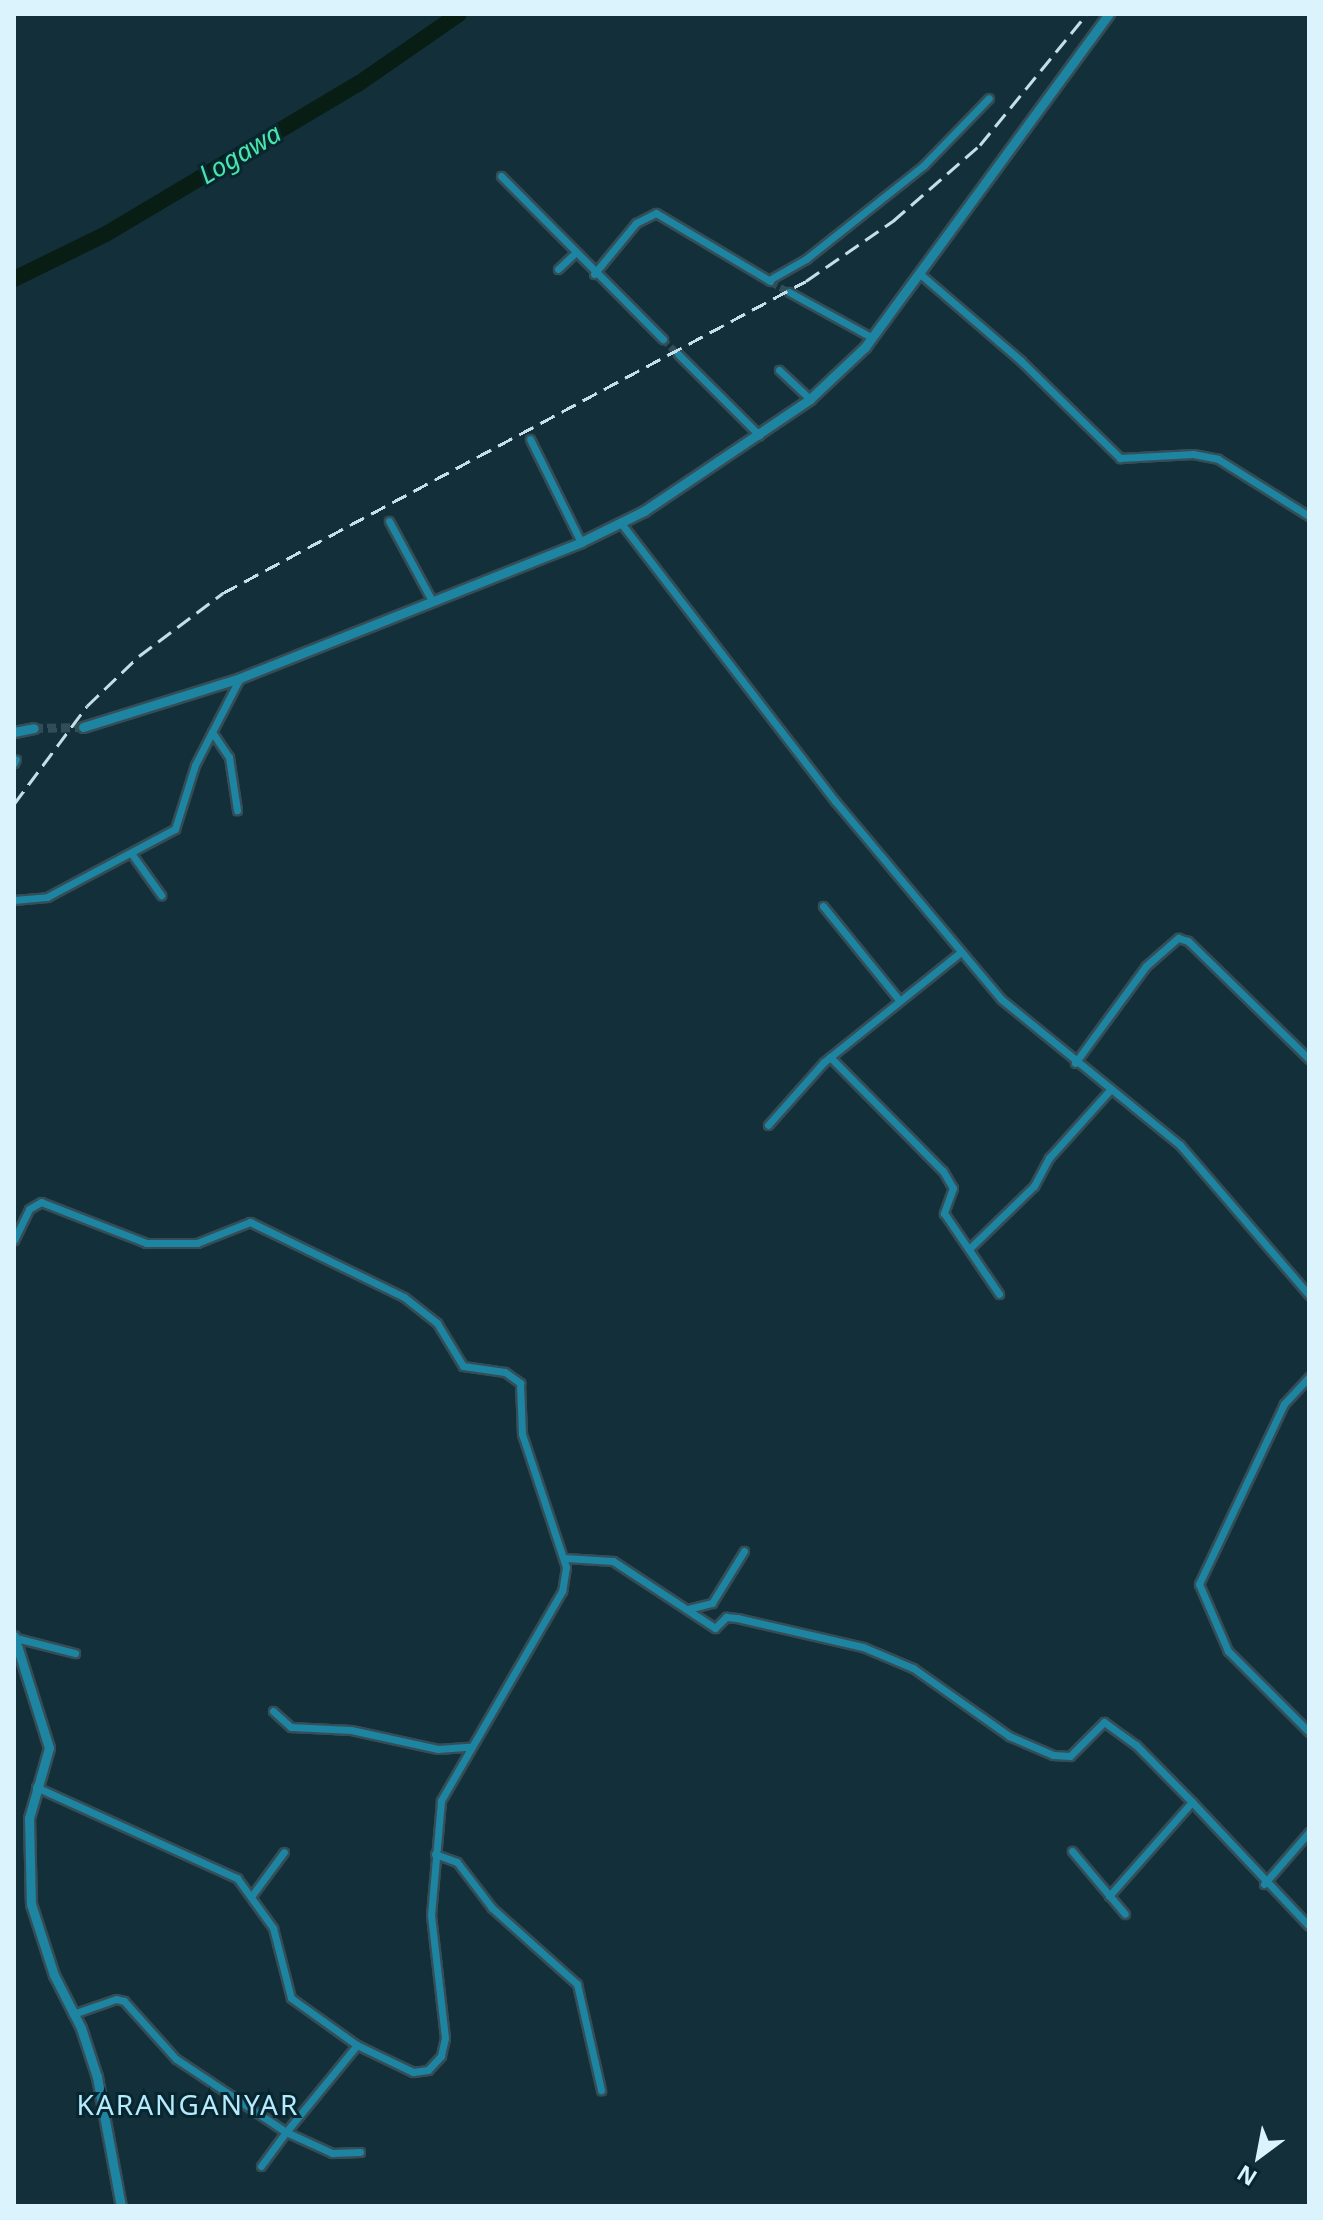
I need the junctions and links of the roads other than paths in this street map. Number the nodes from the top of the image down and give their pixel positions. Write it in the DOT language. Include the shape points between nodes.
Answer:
graph roads {
  1 [pos="1109,14"];
  2 [pos="989,98"];
  3 [pos="501,176"];
  4 [pos="575,253"];
  5 [pos="558,269"];
  6 [pos="594,274"];
  7 [pos="920,274"];
  8 [pos="789,292"];
  9 [pos="871,337"];
  10 [pos="663,339"];
  11 [pos="678,354"];
  12 [pos="779,370"];
  13 [pos="810,399"];
  14 [pos="759,435"];
  15 [pos="530,439"];
  16 [pos="1309,516"];
  17 [pos="389,521"];
  18 [pos="620,522"];
  19 [pos="581,542"];
  20 [pos="432,601"];
  21 [pos="240,678"];
  22 [pos="83,727"];
  23 [pos="34,728"];
  24 [pos="14,732"];
  25 [pos="212,732"];
  26 [pos="237,810"];
  27 [pos="131,853"];
  28 [pos="161,895"];
  29 [pos="14,900"];
  30 [pos="823,906"];
  31 [pos="961,952"];
  32 [pos="900,1001"];
  33 [pos="830,1057"];
  34 [pos="1309,1059"];
  35 [pos="1075,1063"];
  36 [pos="1110,1090"];
  37 [pos="768,1125"];
  38 [pos="14,1240"];
  39 [pos="971,1247"];
  40 [pos="1309,1277"];
  41 [pos="1302,1286"];
  42 [pos="999,1294"];
  43 [pos="1309,1295"];
  44 [pos="1309,1377"];
  45 [pos="744,1551"];
  46 [pos="565,1558"];
  47 [pos="686,1609"];
  48 [pos="15,1637"];
  49 [pos="75,1653"];
  50 [pos="273,1711"];
  51 [pos="1309,1732"];
  52 [pos="469,1747"];
  53 [pos="42,1789"];
  54 [pos="1192,1802"];
  55 [pos="1309,1832"];
  56 [pos="1072,1851"];
  57 [pos="284,1852"];
  58 [pos="435,1854"];
  59 [pos="1264,1884"];
  60 [pos="253,1894"];
  61 [pos="1109,1896"];
  62 [pos="1125,1914"];
  63 [pos="1309,1926"];
  64 [pos="77,2013"];
  65 [pos="357,2045"];
  66 [pos="601,2090"];
  67 [pos="286,2132"];
  68 [pos="360,2152"];
  69 [pos="261,2166"];
  70 [pos="121,2206"];
  1 -- 7 [label="street"];
  2 -- 6 [label="street" via="924,165 806,259 770,281 656,213 636,223"];
  3 -- 4 [label="street"];
  4 -- 5 [label="street"];
  4 -- 6 [label="street"];
  6 -- 10 [label="street"];
  7 -- 9 [label="street"];
  7 -- 16 [label="street" via="1021,361 1120,458 1193,454 1218,459"];
  8 -- 9 [label="street"];
  9 -- 13 [label="street" via="833,382"];
  11 -- 14 [label="street"];
  12 -- 13 [label="street"];
  13 -- 14 [label="street"];
  14 -- 18 [label="street"];
  15 -- 19 [label="street"];
  17 -- 20 [label="street"];
  18 -- 19 [label="street"];
  18 -- 31 [label="street" via="835,801"];
  19 -- 20 [label="street"];
  20 -- 21 [label="street"];
  21 -- 22 [label="street"];
  21 -- 25 [label="street"];
  23 -- 24 [label="street"];
  25 -- 26 [label="street" via="229,757"];
  25 -- 27 [label="street" via="195,765 180,823"];
  27 -- 28 [label="street"];
  27 -- 29 [label="street" via="47,897"];
  30 -- 32 [label="street"];
  31 -- 32 [label="street"];
  31 -- 35 [label="street" via="1009,1008"];
  32 -- 33 [label="street"];
  33 -- 37 [label="street"];
  33 -- 39 [label="street" via="943,1171 953,1188 944,1213"];
  34 -- 35 [label="street" via="1188,941 1178,938 1146,966"];
  35 -- 36 [label="street"];
  36 -- 39 [label="street" via="1049,1158 1034,1186"];
  36 -- 41 [label="street" via="1180,1145"];
  38 -- 46 [label="street" via="29,1209 41,1202 146,1243 197,1243 250,1222 404,1297 437,1323 463,1366 505,1372 520,1383 522,1434"];
  39 -- 42 [label="street"];
  40 -- 41 [label="street"];
  41 -- 43 [label="street"];
  44 -- 51 [label="street" via="1284,1404 1199,1584 1228,1651"];
  45 -- 47 [label="street" via="712,1603"];
  46 -- 47 [label="street" via="613,1561"];
  46 -- 52 [label="street" via="562,1591"];
  47 -- 54 [label="street" via="715,1628 726,1617 744,1619 863,1647 919,1672 1009,1736 1060,1757 1070,1756 1104,1722 1136,1745"];
  48 -- 49 [label="street"];
  48 -- 53 [label="street" via="48,1740"];
  50 -- 52 [label="street" via="291,1727 351,1730 438,1749"];
  52 -- 58 [label="street" via="441,1801"];
  53 -- 60 [label="street" via="221,1868"];
  53 -- 64 [label="street" via="28,1827 31,1904"];
  54 -- 59 [label="street"];
  54 -- 61 [label="street"];
  55 -- 59 [label="street"];
  56 -- 61 [label="street"];
  57 -- 60 [label="street"];
  58 -- 65 [label="street" via="431,1915 445,2028 441,2056 418,2073"];
  58 -- 66 [label="street" via="463,1869 501,1917 577,1984"];
  59 -- 63 [label="street"];
  60 -- 65 [label="street" via="273,1928 291,1998"];
  61 -- 62 [label="street"];
  64 -- 67 [label="street" via="124,2001 176,2059"];
  64 -- 70 [label="street" via="97,2077"];
  65 -- 67 [label="street"];
  67 -- 68 [label="street" via="332,2153"];
  67 -- 69 [label="street"];
}
